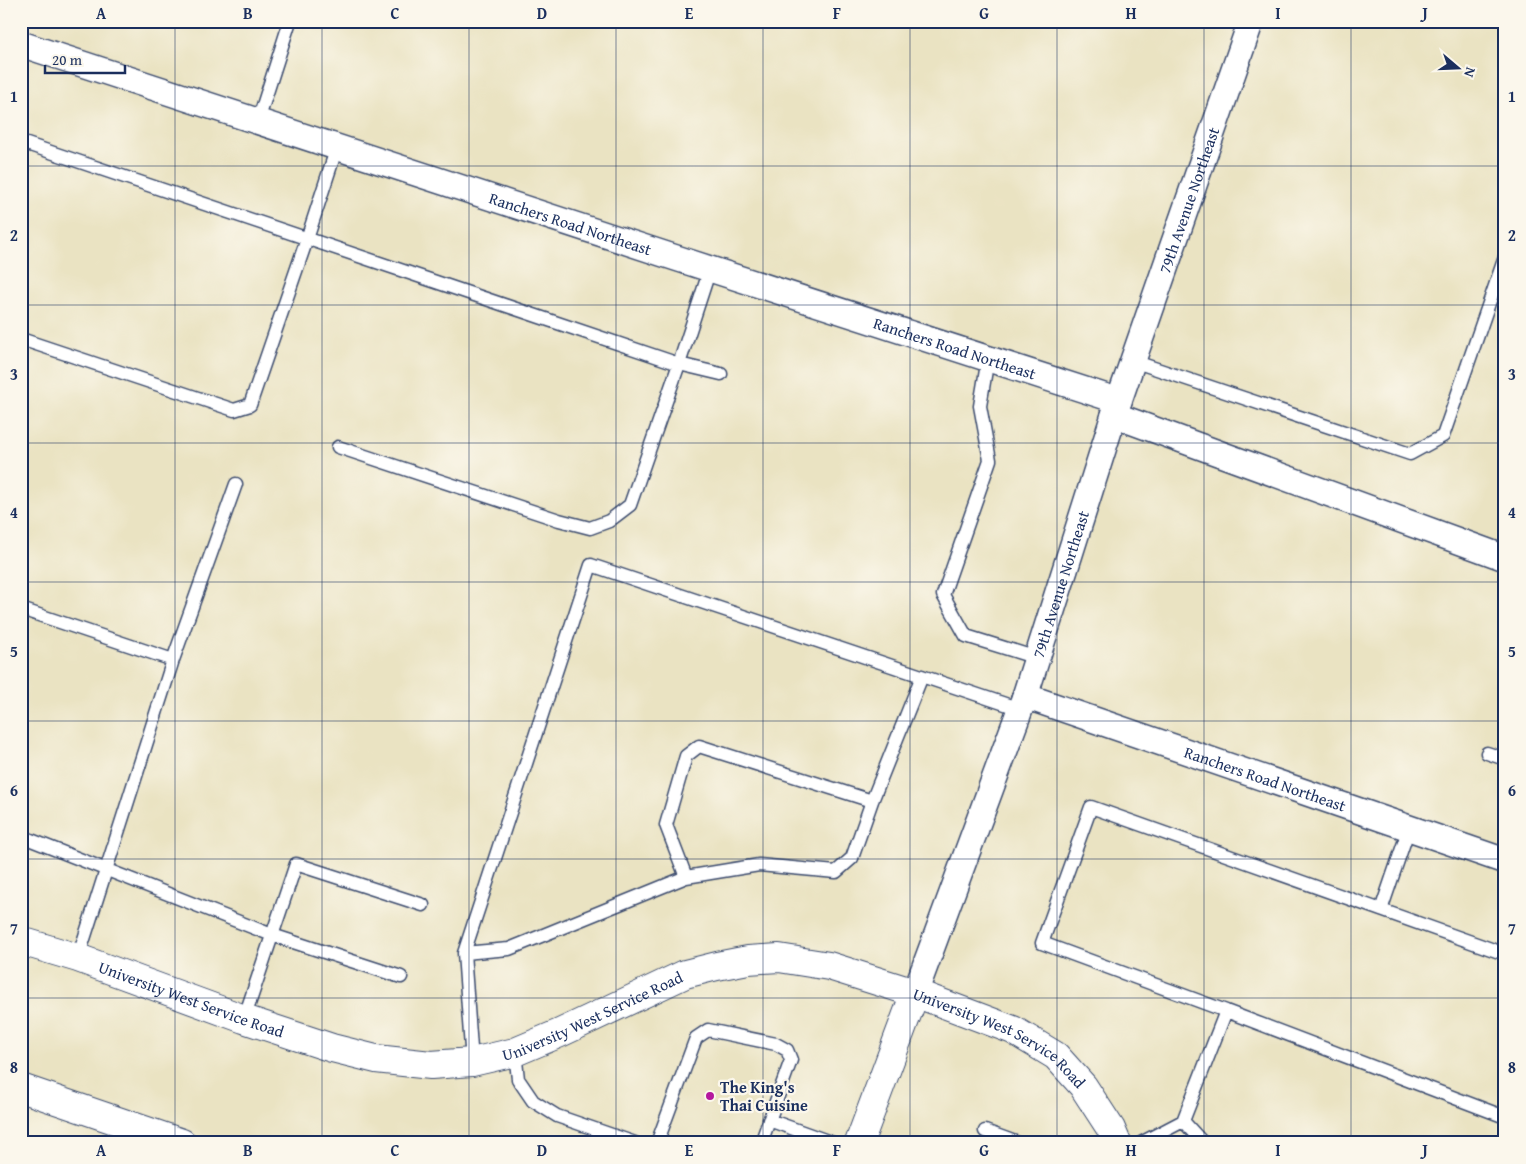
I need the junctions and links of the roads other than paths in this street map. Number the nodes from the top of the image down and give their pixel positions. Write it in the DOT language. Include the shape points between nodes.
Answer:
graph roads {
  1 [pos="290,21"];
  2 [pos="1251,21"];
  3 [pos="21,44"];
  4 [pos="258,121"];
  5 [pos="21,142"];
  6 [pos="337,147"];
  7 [pos="307,239"];
  8 [pos="1505,256"];
  9 [pos="710,269"];
  10 [pos="21,340"];
  11 [pos="988,358"];
  12 [pos="1133,361"];
  13 [pos="679,364"];
  14 [pos="721,374"];
  15 [pos="1117,408"];
  16 [pos="338,447"];
  17 [pos="236,484"];
  18 [pos="1505,558"];
  19 [pos="21,609"];
  20 [pos="1037,658"];
  21 [pos="173,660"];
  22 [pos="922,676"];
  23 [pos="1022,702"];
  24 [pos="1488,754"];
  25 [pos="1505,759"];
  26 [pos="872,802"];
  27 [pos="1409,828"];
  28 [pos="21,836"];
  29 [pos="1505,861"];
  30 [pos="106,869"];
  31 [pos="686,877"];
  32 [pos="423,905"];
  33 [pos="1381,910"];
  34 [pos="272,935"];
  35 [pos="21,940"];
  36 [pos="464,953"];
  37 [pos="1505,954"];
  38 [pos="78,958"];
  39 [pos="401,977"];
  40 [pos="915,993"];
  41 [pos="1226,1011"];
  42 [pos="244,1019"];
  43 [pos="515,1052"];
  44 [pos="472,1062"];
  45 [pos="21,1088"];
  46 [pos="1505,1116"];
  47 [pos="770,1120"];
  48 [pos="1183,1121"];
  49 [pos="985,1132"];
  50 [pos="182,1143"];
  51 [pos="635,1143"];
  52 [pos="657,1143"];
  53 [pos="761,1143"];
  54 [pos="833,1143"];
  55 [pos="859,1143"];
  56 [pos="1018,1143"];
  57 [pos="1117,1143"];
  58 [pos="1141,1143"];
  59 [pos="1202,1143"];
  1 -- 4 [label="lane"];
  2 -- 12 [label="street, 79th Avenue Northeast"];
  3 -- 4 [label="street, Ranchers Road Northeast"];
  4 -- 6 [label="street, Ranchers Road Northeast"];
  5 -- 7 [label="lane"];
  6 -- 7 [label="lane"];
  6 -- 9 [label="street, Ranchers Road Northeast"];
  7 -- 10 [label="lane" via="250,405 234,410"];
  7 -- 13 [label="lane"];
  8 -- 12 [label="lane" via="1443,436 1410,454"];
  9 -- 11 [label="street, Ranchers Road Northeast"];
  9 -- 13 [label="lane"];
  11 -- 15 [label="street, Ranchers Road Northeast"];
  11 -- 20 [label="lane" via="980,406 990,460 943,595 966,636"];
  12 -- 15 [label="street, 79th Avenue Northeast"];
  13 -- 14 [label="lane"];
  13 -- 16 [label="lane" via="630,505 609,522 590,528"];
  15 -- 18 [label="street, Ranchers Road Northeast"];
  15 -- 20 [label="street, 79th Avenue Northeast"];
  17 -- 21 [label="lane"];
  19 -- 21 [label="lane"];
  20 -- 23 [label="street, 79th Avenue Northeast"];
  21 -- 30 [label="lane"];
  22 -- 23 [label="lane"];
  22 -- 26 [label="lane"];
  22 -- 36 [label="lane" via="591,565"];
  23 -- 27 [label="street, Ranchers Road Northeast"];
  23 -- 40 [label="street, 79th Avenue Northeast"];
  24 -- 25 [label="lane"];
  26 -- 31 [label="lane" via="852,858 836,872 759,865"];
  26 -- 31 [label="lane" via="699,746 686,756 666,825"];
  27 -- 29 [label="street, Ranchers Road Northeast"];
  27 -- 33 [label="lane"];
  28 -- 30 [label="lane"];
  30 -- 34 [label="lane"];
  30 -- 38 [label="lane"];
  31 -- 36 [label="lane" via="509,949"];
  32 -- 34 [label="lane" via="296,864"];
  33 -- 37 [label="lane"];
  33 -- 41 [label="lane" via="1091,807 1042,943"];
  34 -- 39 [label="lane"];
  34 -- 42 [label="lane"];
  35 -- 38 [label="street, University West Service Road"];
  36 -- 44 [label="lane"];
  38 -- 42 [label="street, University West Service Road"];
  40 -- 43 [label="street, University West Service Road" via="829,966 779,958 748,960 685,974"];
  40 -- 55 [label="street, 79th Avenue Northeast"];
  40 -- 57 [label="street, University West Service Road" via="1013,1030 1056,1056 1083,1086"];
  41 -- 46 [label="lane"];
  41 -- 48 [label="lane"];
  42 -- 44 [label="street, University West Service Road" via="376,1059 431,1065"];
  43 -- 44 [label="street, University West Service Road"];
  43 -- 51 [label="lane" via="518,1079 533,1101 557,1116"];
  45 -- 50 [label="street"];
  47 -- 52 [label="lane" via="791,1060 787,1050 776,1044 708,1030 696,1038"];
  47 -- 53 [label="lane"];
  47 -- 54 [label="lane"];
  48 -- 58 [label="lane"];
  48 -- 59 [label="lane"];
  49 -- 56 [label="lane"];
}
